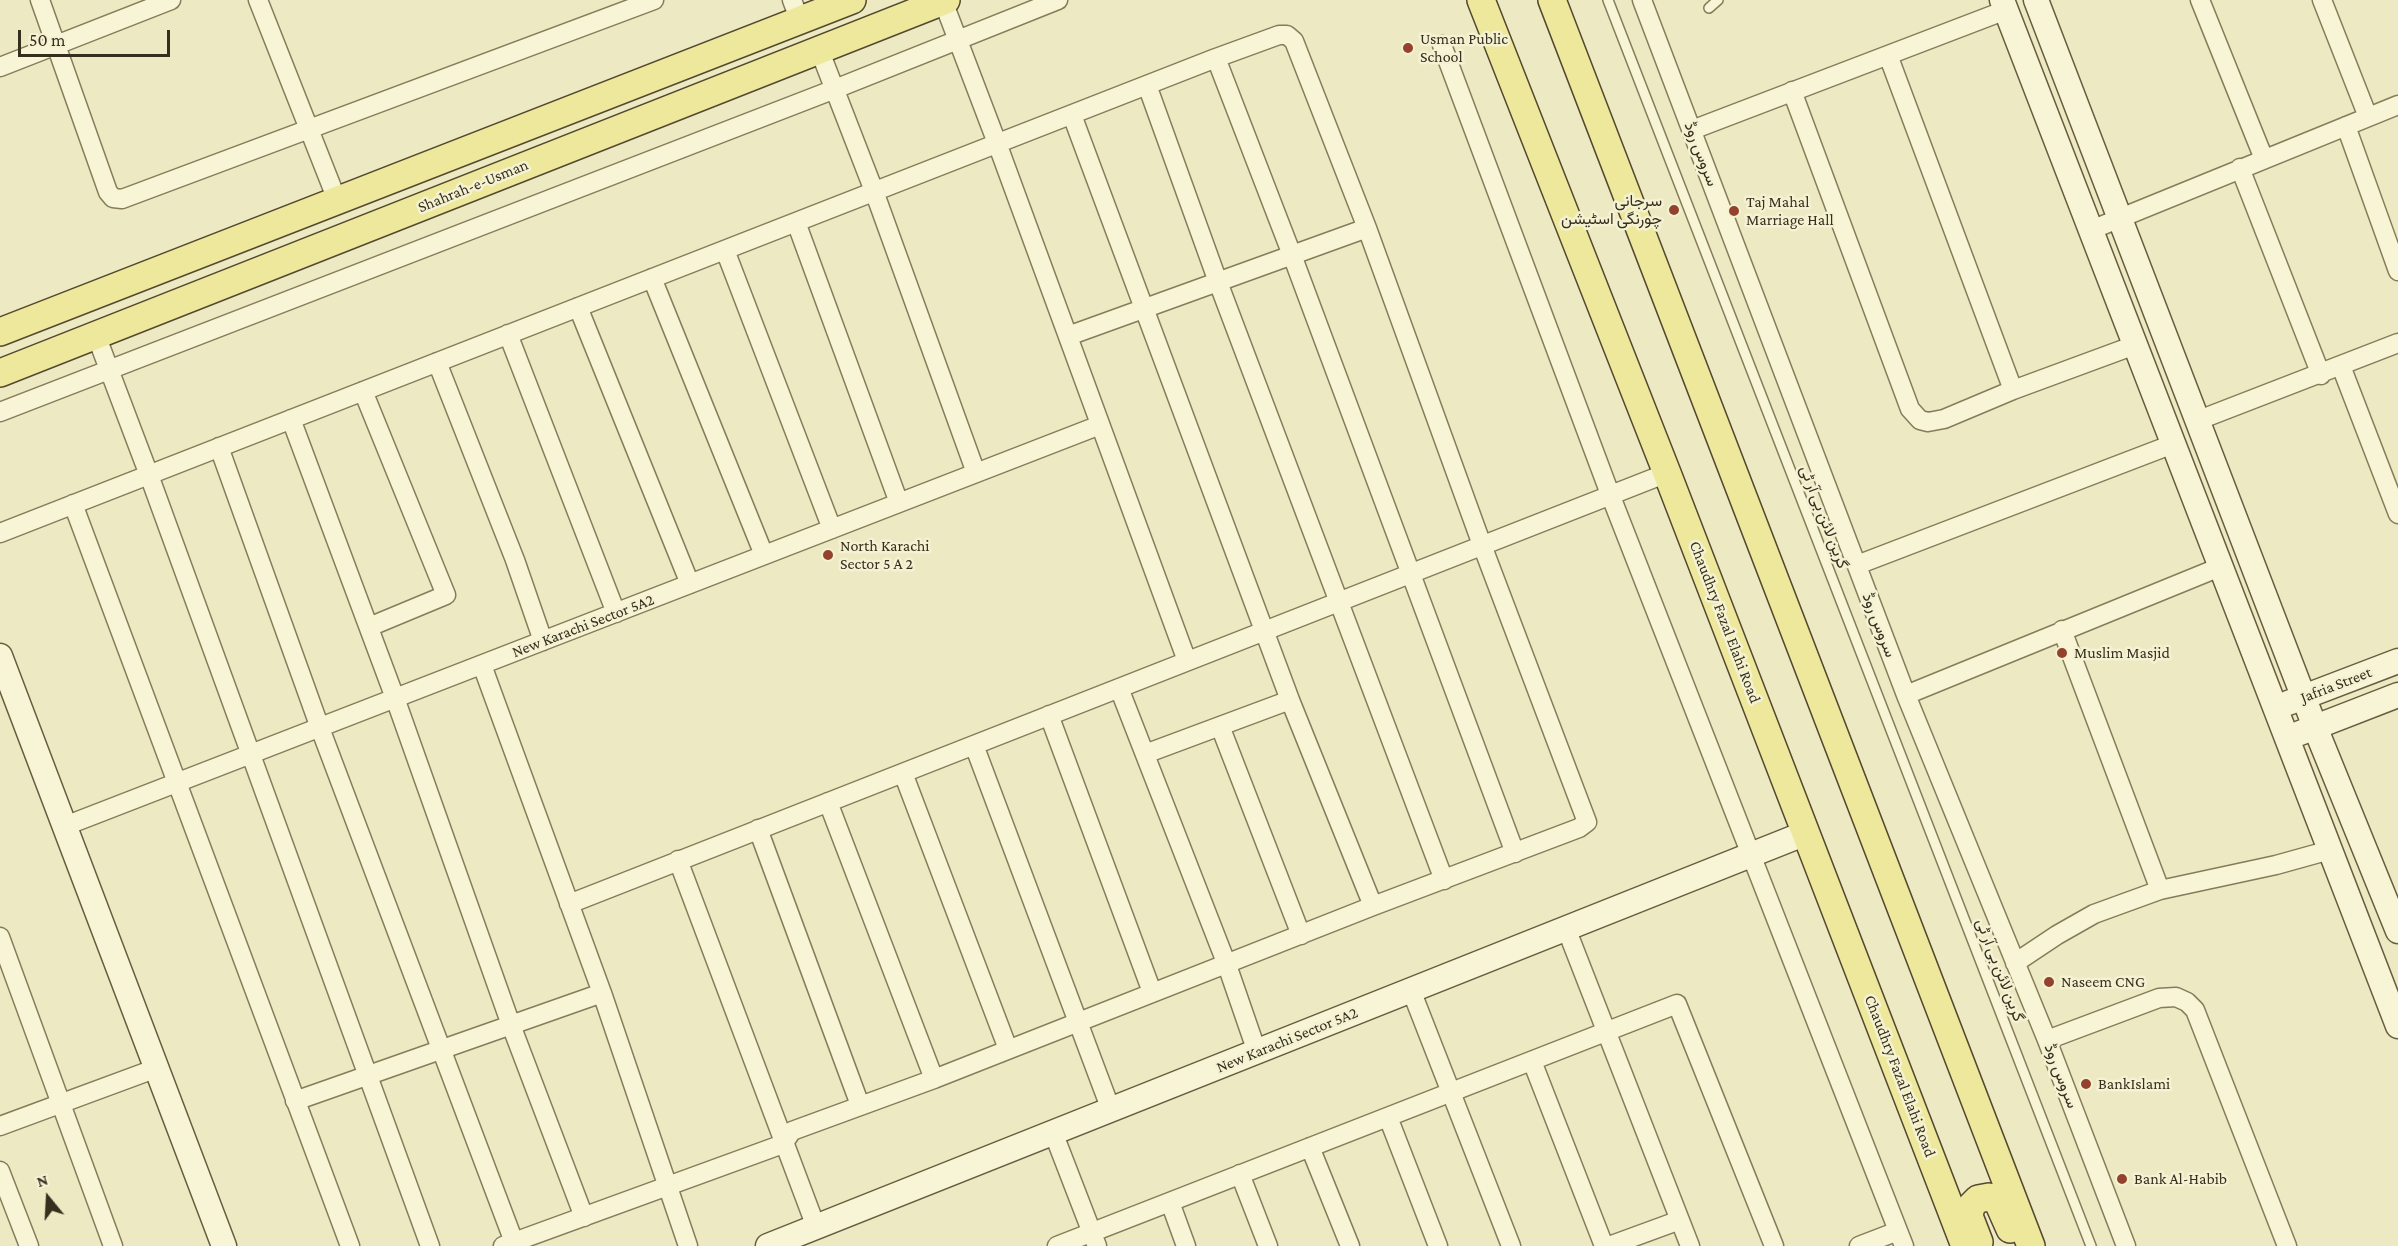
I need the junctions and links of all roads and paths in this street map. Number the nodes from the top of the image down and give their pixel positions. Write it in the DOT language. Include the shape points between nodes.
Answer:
graph roads {
  1 [pos="40,0"];
  2 [pos="171,0"];
  3 [pos="258,0"];
  4 [pos="654,0"];
  5 [pos="852,0"];
  6 [pos="1058,0"];
  7 [pos="1481,0"];
  8 [pos="1552,0"];
  9 [pos="1608,0"];
  10 [pos="1642,0"];
  11 [pos="1718,0"];
  12 [pos="2036,0"];
  13 [pos="2200,0"];
  14 [pos="2322,0"];
  15 [pos="945,1"];
  16 [pos="149,4"];
  17 [pos="2004,5"];
  18 [pos="1709,8"];
  19 [pos="796,10"];
  20 [pos="958,41"];
  21 [pos="56,44"];
  22 [pos="1442,45"];
  23 [pos="819,49"];
  24 [pos="1888,56"];
  25 [pos="1216,58"];
  26 [pos="0,67"];
  27 [pos="1147,85"];
  28 [pos="835,89"];
  29 [pos="1792,92"];
  30 [pos="2398,105"];
  31 [pos="1072,115"];
  32 [pos="2368,117"];
  33 [pos="2346,126"];
  34 [pos="308,129"];
  35 [pos="1692,130"];
  36 [pos="998,143"];
  37 [pos="2264,159"];
  38 [pos="2240,168"];
  39 [pos="874,191"];
  40 [pos="337,200"];
  41 [pos="2120,217"];
  42 [pos="796,222"];
  43 [pos="1367,228"];
  44 [pos="2091,230"];
  45 [pos="725,250"];
  46 [pos="1293,255"];
  47 [pos="2398,271"];
  48 [pos="652,278"];
  49 [pos="1218,282"];
  50 [pos="578,307"];
  51 [pos="1143,310"];
  52 [pos="0,332"];
  53 [pos="508,334"];
  54 [pos="96,335"];
  55 [pos="1068,336"];
  56 [pos="2398,343"];
  57 [pos="2135,345"];
  58 [pos="437,362"];
  59 [pos="2341,366"];
  60 [pos="108,371"];
  61 [pos="0,373"];
  62 [pos="2321,375"];
  63 [pos="2013,390"];
  64 [pos="363,391"];
  65 [pos="0,412"];
  66 [pos="291,419"];
  67 [pos="2199,420"];
  68 [pos="1100,424"];
  69 [pos="2172,444"];
  70 [pos="219,447"];
  71 [pos="976,473"];
  72 [pos="1667,473"];
  73 [pos="149,475"];
  74 [pos="1610,494"];
  75 [pos="899,503"];
  76 [pos="73,504"];
  77 [pos="2398,514"];
  78 [pos="832,529"];
  79 [pos="0,533"];
  80 [pos="1482,545"];
  81 [pos="764,555"];
  82 [pos="1857,565"];
  83 [pos="2220,567"];
  84 [pos="1411,573"];
  85 [pos="690,584"];
  86 [pos="1339,602"];
  87 [pos="616,613"];
  88 [pos="369,627"];
  89 [pos="2062,630"];
  90 [pos="1265,631"];
  91 [pos="543,641"];
  92 [pos="0,656"];
  93 [pos="2398,661"];
  94 [pos="1186,662"];
  95 [pos="482,665"];
  96 [pos="1119,688"];
  97 [pos="1906,695"];
  98 [pos="2398,695"];
  99 [pos="2303,697"];
  100 [pos="395,698"];
  101 [pos="1290,700"];
  102 [pos="2275,709"];
  103 [pos="1049,716"];
  104 [pos="1220,726"];
  105 [pos="2315,727"];
  106 [pos="320,728"];
  107 [pos="2287,739"];
  108 [pos="974,745"];
  109 [pos="1145,754"];
  110 [pos="250,755"];
  111 [pos="903,773"];
  112 [pos="178,783"];
  113 [pos="828,802"];
  114 [pos="65,826"];
  115 [pos="758,830"];
  116 [pos="1806,833"];
  117 [pos="2330,850"];
  118 [pos="1515,853"];
  119 [pos="1751,855"];
  120 [pos="678,860"];
  121 [pos="1444,880"];
  122 [pos="2160,890"];
  123 [pos="569,903"];
  124 [pos="1373,906"];
  125 [pos="1566,928"];
  126 [pos="2398,931"];
  127 [pos="1301,935"];
  128 [pos="0,937"];
  129 [pos="2015,963"];
  130 [pos="1227,965"];
  131 [pos="1411,990"];
  132 [pos="1152,992"];
  133 [pos="602,993"];
  134 [pos="1078,1021"];
  135 [pos="511,1025"];
  136 [pos="2398,1026"];
  137 [pos="1606,1032"];
  138 [pos="2048,1040"];
  139 [pos="1008,1049"];
  140 [pos="441,1050"];
  141 [pos="1257,1052"];
  142 [pos="1532,1061"];
  143 [pos="157,1068"];
  144 [pos="367,1076"];
  145 [pos="934,1079"];
  146 [pos="1451,1092"];
  147 [pos="295,1101"];
  148 [pos="63,1104"];
  149 [pos="860,1106"];
  150 [pos="1111,1110"];
  151 [pos="1388,1117"];
  152 [pos="0,1126"];
  153 [pos="1053,1132"];
  154 [pos="783,1144"];
  155 [pos="1310,1147"];
  156 [pos="0,1171"];
  157 [pos="1240,1174"];
  158 [pos="667,1187"];
  159 [pos="1170,1202"];
  160 [pos="584,1217"];
  161 [pos="1680,1220"];
  162 [pos="816,1227"];
  163 [pos="1094,1239"];
  164 [pos="1901,1239"];
  165 [pos="508,1244"];
  166 [pos="29,1246"];
  167 [pos="113,1246"];
  168 [pos="224,1246"];
  169 [pos="350,1246"];
  170 [pos="430,1246"];
  171 [pos="688,1246"];
  172 [pos="768,1246"];
  173 [pos="1058,1246"];
  174 [pos="1186,1246"];
  175 [pos="1268,1246"];
  176 [pos="1350,1246"];
  177 [pos="1438,1246"];
  178 [pos="1511,1246"];
  179 [pos="1604,1246"];
  180 [pos="1609,1246"];
  181 [pos="1690,1246"];
  182 [pos="1774,1246"];
  183 [pos="1859,1246"];
  184 [pos="1965,1246"];
  185 [pos="1981,1246"];
  186 [pos="2017,1246"];
  187 [pos="2031,1246"];
  188 [pos="2091,1246"];
  189 [pos="2126,1246"];
  190 [pos="2287,1246"];
  1 -- 21 [label="street"];
  2 -- 16 [label="street"];
  3 -- 34 [label="street"];
  4 -- 34 [label="street"];
  5 -- 19 [label="main road"];
  6 -- 20 [label="street"];
  7 -- 72 [label="main road, Chaudhry Fazal Elahi Road"];
  8 -- 187 [label="main road"];
  9 -- 188 [label="lane, گرین لائن بی آر ٹی"];
  10 -- 35 [label="street, سروس روڈ"];
  11 -- 18 [label="lane"];
  12 -- 41 [label="street"];
  13 -- 37 [label="street"];
  14 -- 32 [label="street"];
  15 -- 20 [label="street"];
  15 -- 23 [label="main road, Shahrah-e-Usman"];
  16 -- 21 [label="street"];
  17 -- 24 [label="street"];
  17 -- 44 [label="street"];
  19 -- 40 [label="main road"];
  20 -- 28 [label="street"];
  20 -- 36 [label="street"];
  21 -- 26 [label="street"];
  21 -- 34 [label="street" via="108,192 117,199"];
  22 -- 74 [label="street"];
  23 -- 28 [label="street"];
  23 -- 54 [label="main road, Shahrah-e-Usman"];
  24 -- 29 [label="street"];
  24 -- 63 [label="street"];
  25 -- 27 [label="street"];
  25 -- 43 [label="street" via="1279,35 1294,41"];
  25 -- 46 [label="street"];
  27 -- 31 [label="street"];
  27 -- 49 [label="street"];
  28 -- 39 [label="street"];
  28 -- 60 [label="street"];
  29 -- 35 [label="street"];
  29 -- 63 [label="street" via="1910,409 1920,420 1928,422"];
  30 -- 32 [label="street"];
  31 -- 36 [label="street"];
  31 -- 51 [label="street"];
  32 -- 33 [label="street"];
  33 -- 37 [label="street"];
  33 -- 47 [label="street"];
  34 -- 40 [label="street"];
  35 -- 82 [label="street, سروس روڈ"];
  36 -- 39 [label="street"];
  36 -- 55 [label="street"];
  37 -- 38 [label="street"];
  38 -- 41 [label="street"];
  38 -- 62 [label="street"];
  39 -- 42 [label="street"];
  39 -- 71 [label="street"];
  40 -- 52 [label="main road"];
  41 -- 44 [label="street"];
  41 -- 67 [label="street"];
  42 -- 45 [label="street"];
  42 -- 75 [label="street"];
  43 -- 46 [label="street"];
  43 -- 80 [label="street"];
  44 -- 57 [label="street"];
  45 -- 48 [label="street"];
  45 -- 78 [label="street"];
  46 -- 49 [label="street"];
  46 -- 84 [label="street"];
  48 -- 50 [label="street"];
  48 -- 81 [label="street"];
  49 -- 51 [label="street"];
  49 -- 86 [label="street"];
  50 -- 53 [label="street"];
  50 -- 85 [label="street"];
  51 -- 55 [label="street"];
  51 -- 90 [label="street"];
  53 -- 58 [label="street"];
  53 -- 87 [label="street"];
  54 -- 60 [label="street"];
  54 -- 61 [label="main road, Shahrah-e-Usman"];
  55 -- 68 [label="street"];
  56 -- 59 [label="street"];
  57 -- 63 [label="street"];
  57 -- 69 [label="street"];
  58 -- 64 [label="street"];
  58 -- 91 [label="street" via="516,560"];
  59 -- 62 [label="street"];
  59 -- 77 [label="street"];
  60 -- 65 [label="street"];
  60 -- 73 [label="street"];
  62 -- 67 [label="street"];
  64 -- 66 [label="street"];
  64 -- 88 [label="street" via="446,595"];
  66 -- 70 [label="street"];
  66 -- 88 [label="street"];
  67 -- 99 [label="street"];
  68 -- 71 [label="street, New Karachi Sector 5A2"];
  68 -- 94 [label="street"];
  69 -- 82 [label="street"];
  69 -- 83 [label="street"];
  70 -- 73 [label="street"];
  70 -- 106 [label="street"];
  71 -- 75 [label="street, New Karachi Sector 5A2"];
  72 -- 74 [label="street"];
  72 -- 116 [label="main road, Chaudhry Fazal Elahi Road"];
  73 -- 76 [label="street"];
  73 -- 110 [label="street"];
  74 -- 80 [label="street"];
  74 -- 119 [label="street"];
  75 -- 78 [label="street, New Karachi Sector 5A2"];
  76 -- 79 [label="street"];
  76 -- 112 [label="street"];
  78 -- 81 [label="street, New Karachi Sector 5A2"];
  80 -- 84 [label="street"];
  80 -- 118 [label="street" via="1587,822"];
  81 -- 85 [label="street, New Karachi Sector 5A2"];
  82 -- 97 [label="street, سروس روڈ"];
  83 -- 89 [label="street"];
  83 -- 102 [label="street"];
  84 -- 86 [label="street"];
  84 -- 118 [label="street"];
  85 -- 87 [label="street, New Karachi Sector 5A2"];
  86 -- 90 [label="street"];
  86 -- 121 [label="street"];
  87 -- 91 [label="street, New Karachi Sector 5A2"];
  88 -- 100 [label="street"];
  89 -- 97 [label="street"];
  89 -- 122 [label="street"];
  90 -- 94 [label="street"];
  90 -- 101 [label="street"];
  91 -- 95 [label="street, New Karachi Sector 5A2"];
  92 -- 114 [label="street"];
  93 -- 99 [label="street, Jafria Street"];
  94 -- 96 [label="street"];
  95 -- 100 [label="street, New Karachi Sector 5A2"];
  95 -- 123 [label="street"];
  96 -- 103 [label="street"];
  96 -- 109 [label="street"];
  97 -- 129 [label="street, سروس روڈ"];
  98 -- 105 [label="street, Jafria Street"];
  99 -- 102 [label="street, Jafria Street"];
  99 -- 105 [label="street"];
  100 -- 106 [label="street, New Karachi Sector 5A2"];
  100 -- 135 [label="street"];
  101 -- 104 [label="street"];
  101 -- 124 [label="street"];
  102 -- 107 [label="street"];
  103 -- 108 [label="street"];
  103 -- 132 [label="street"];
  104 -- 109 [label="street"];
  104 -- 127 [label="street"];
  105 -- 107 [label="street, Jafria Street"];
  105 -- 126 [label="street"];
  106 -- 110 [label="street, New Karachi Sector 5A2"];
  106 -- 140 [label="street"];
  107 -- 117 [label="street"];
  108 -- 111 [label="street"];
  108 -- 134 [label="street"];
  109 -- 130 [label="street"];
  110 -- 112 [label="street, New Karachi Sector 5A2"];
  110 -- 144 [label="street"];
  111 -- 113 [label="street"];
  111 -- 139 [label="street"];
  112 -- 114 [label="street, New Karachi Sector 5A2"];
  112 -- 147 [label="street"];
  113 -- 115 [label="street"];
  113 -- 145 [label="street"];
  114 -- 143 [label="street"];
  115 -- 120 [label="street"];
  115 -- 149 [label="street"];
  116 -- 119 [label="street, New Karachi Sector 5A2"];
  116 -- 184 [label="main road, Chaudhry Fazal Elahi Road"];
  117 -- 122 [label="street"];
  117 -- 136 [label="street"];
  118 -- 121 [label="street"];
  119 -- 125 [label="street, New Karachi Sector 5A2"];
  119 -- 164 [label="street"];
  120 -- 123 [label="street"];
  120 -- 154 [label="street"];
  121 -- 124 [label="street"];
  122 -- 129 [label="street" via="2094,914"];
  123 -- 133 [label="street"];
  124 -- 127 [label="street"];
  125 -- 131 [label="street, New Karachi Sector 5A2"];
  125 -- 137 [label="street"];
  127 -- 130 [label="street"];
  128 -- 148 [label="street"];
  129 -- 138 [label="street, سروس روڈ"];
  130 -- 132 [label="street"];
  130 -- 141 [label="street"];
  131 -- 141 [label="street, New Karachi Sector 5A2"];
  131 -- 146 [label="street"];
  132 -- 134 [label="street"];
  133 -- 135 [label="street"];
  133 -- 158 [label="street"];
  134 -- 139 [label="street"];
  134 -- 150 [label="street"];
  135 -- 140 [label="street"];
  135 -- 160 [label="street"];
  137 -- 142 [label="street"];
  137 -- 161 [label="street"];
  137 -- 182 [label="street" via="1677,1004"];
  138 -- 189 [label="street, سروس روڈ"];
  138 -- 190 [label="street" via="2159,998 2176,997 2187,1002 2195,1010"];
  139 -- 145 [label="street"];
  140 -- 144 [label="street"];
  140 -- 165 [label="street"];
  141 -- 150 [label="street, New Karachi Sector 5A2"];
  142 -- 146 [label="street"];
  142 -- 179 [label="street"];
  143 -- 148 [label="street"];
  143 -- 168 [label="street"];
  144 -- 147 [label="street"];
  144 -- 170 [label="street"];
  145 -- 149 [label="street"];
  146 -- 151 [label="street"];
  146 -- 178 [label="street"];
  147 -- 169 [label="street"];
  148 -- 152 [label="street"];
  148 -- 167 [label="street"];
  149 -- 154 [label="street" via="792,1131"];
  150 -- 153 [label="street, New Karachi Sector 5A2"];
  151 -- 155 [label="street"];
  151 -- 177 [label="street"];
  153 -- 162 [label="street, New Karachi Sector 5A2"];
  153 -- 163 [label="street"];
  154 -- 158 [label="street"];
  154 -- 162 [label="street"];
  155 -- 157 [label="street"];
  155 -- 176 [label="street"];
  156 -- 166 [label="street"];
  157 -- 159 [label="street"];
  157 -- 175 [label="street"];
  158 -- 160 [label="street"];
  158 -- 171 [label="street"];
  159 -- 163 [label="street"];
  159 -- 174 [label="street"];
  160 -- 165 [label="street"];
  161 -- 180 [label="street"];
  161 -- 181 [label="street"];
  162 -- 172 [label="street, New Karachi Sector 5A2"];
  163 -- 173 [label="street"];
  164 -- 183 [label="street"];
  185 -- 186 [label="main road" via="1970,1211 1974,1202 1983,1197 2001,1206"];
}
